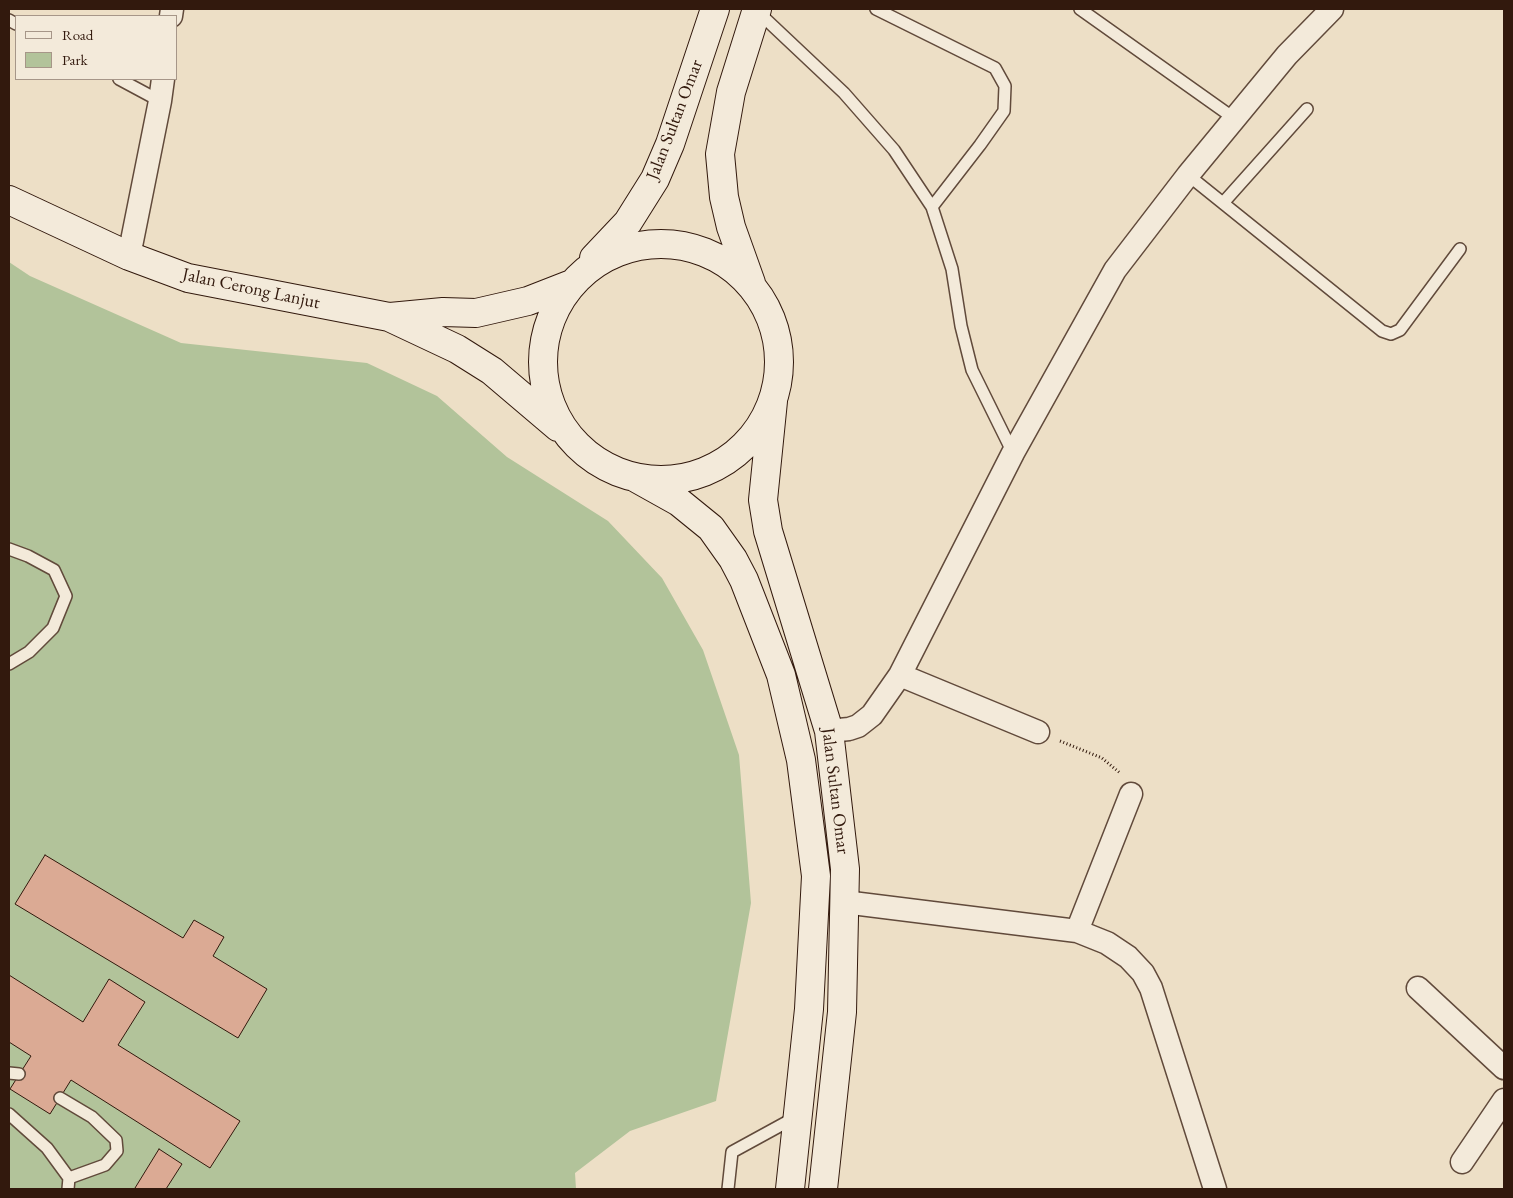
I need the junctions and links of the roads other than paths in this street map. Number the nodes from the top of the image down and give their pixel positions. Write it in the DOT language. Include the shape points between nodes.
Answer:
graph roads {
  1 [pos="715,9"];
  2 [pos="756,9"];
  3 [pos="876,9"];
  4 [pos="1080,9"];
  5 [pos="1332,9"];
  6 [pos="120,80"];
  7 [pos="163,80"];
  8 [pos="160,101"];
  9 [pos="1307,109"];
  10 [pos="1234,119"];
  11 [pos="1188,175"];
  12 [pos="9,200"];
  13 [pos="1223,204"];
  14 [pos="932,207"];
  15 [pos="1460,249"];
  16 [pos="129,256"];
  17 [pos="576,277"];
  18 [pos="752,286"];
  19 [pos="389,317"];
  20 [pos="772,401"];
  21 [pos="568,436"];
  22 [pos="1013,453"];
  23 [pos="636,478"];
  24 [pos="9,549"];
  25 [pos="9,664"];
  26 [pos="900,675"];
  27 [pos="829,731"];
  28 [pos="1038,732"];
  29 [pos="1131,794"];
  30 [pos="844,902"];
  31 [pos="1077,931"];
  32 [pos="1418,988"];
  33 [pos="1504,1068"];
  34 [pos="60,1098"];
  35 [pos="1504,1100"];
  36 [pos="9,1114"];
  37 [pos="797,1116"];
  38 [pos="1462,1162"];
  39 [pos="68,1184"];
  40 [pos="728,1189"];
  41 [pos="790,1189"];
  42 [pos="823,1189"];
  43 [pos="1215,1189"];
  1 -- 17 [label="main road, Jalan Sultan Omar" via="655,180 628,222"];
  2 -- 14 [label="lane" via="844,93 894,150"];
  2 -- 18 [label="main road" via="731,92 720,154 731,227"];
  3 -- 14 [label="lane" via="995,68 1005,86 1004,111"];
  4 -- 10 [label="lane"];
  5 -- 10 [label="street" via="1287,55"];
  6 -- 8 [label="lane"];
  7 -- 8 [label="street"];
  8 -- 16 [label="street"];
  9 -- 13 [label="lane"];
  10 -- 11 [label="street"];
  11 -- 13 [label="lane"];
  11 -- 22 [label="street" via="1115,270"];
  12 -- 16 [label="main road, Jalan Cerong Lanjut"];
  13 -- 15 [label="lane" via="1382,331 1391,334 1400,330"];
  14 -- 22 [label="lane" via="952,269 972,370"];
  16 -- 19 [label="main road, Jalan Cerong Lanjut" via="188,278"];
  17 -- 18 [label="main road, Jalan Cerong Lanjut" via="615,251 652,243 689,247 724,262"];
  17 -- 19 [label="main road, Jalan Cerong Lanjut" via="528,302 476,313 443,312"];
  17 -- 21 [label="main road" via="548,320 541,360 548,400"];
  18 -- 20 [label="main road" via="775,329 779,354 778,378"];
  19 -- 21 [label="main road, Jalan Cerong Lanjut" via="456,349 492,371"];
  20 -- 23 [label="main road" via="760,427 742,449 719,466 674,479"];
  20 -- 27 [label="main road, Jalan Sultan Omar" via="763,500 768,531"];
  21 -- 23 [label="main road" via="587,455 610,469"];
  22 -- 26 [label="street"];
  23 -- 37 [label="main road, Jalan Sultan Omar" via="680,502 711,528 744,580 781,675 801,760 816,876 809,1009"];
  24 -- 25 [label="lane" via="54,570 66,596 53,628 29,652"];
  26 -- 27 [label="street" via="872,715 858,726"];
  26 -- 28 [label="street"];
  27 -- 30 [label="main road, Jalan Sultan Omar" via="845,869"];
  29 -- 31 [label="street"];
  30 -- 31 [label="street"];
  30 -- 42 [label="main road, Jalan Sultan Omar" via="842,1012"];
  31 -- 43 [label="street" via="1107,943 1143,972 1151,988"];
  32 -- 33 [label="street"];
  34 -- 39 [label="lane" via="92,1117 116,1140 116,1151 105,1165"];
  35 -- 38 [label="street"];
  36 -- 39 [label="lane" via="47,1148"];
  37 -- 40 [label="lane" via="732,1152"];
  37 -- 41 [label="main road, Jalan Sultan Omar"];
}
